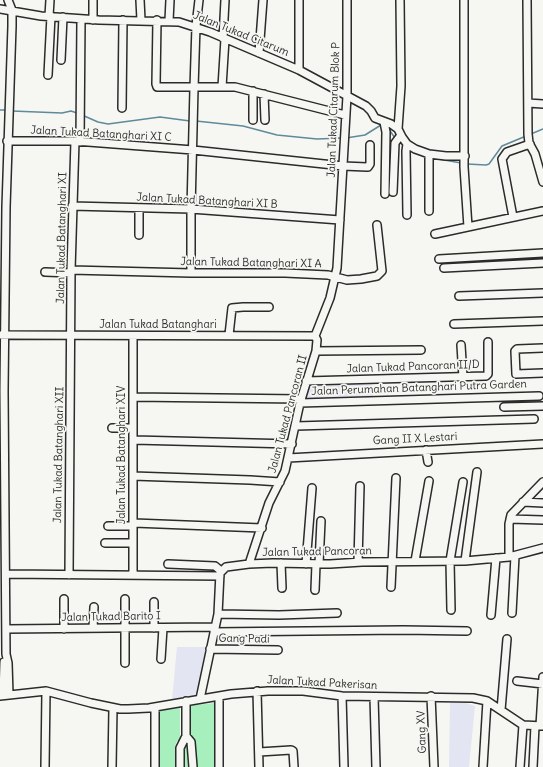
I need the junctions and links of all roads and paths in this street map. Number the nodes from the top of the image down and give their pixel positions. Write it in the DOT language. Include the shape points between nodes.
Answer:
graph roads {
  1 [pos="8,0"];
  2 [pos="50,0"];
  3 [pos="93,0"];
  4 [pos="140,0"];
  5 [pos="170,0"];
  6 [pos="199,0"];
  7 [pos="225,0"];
  8 [pos="263,0"];
  9 [pos="299,0"];
  10 [pos="346,0"];
  11 [pos="400,0"];
  12 [pos="464,0"];
  13 [pos="527,0"];
  14 [pos="0,9"];
  15 [pos="12,10"];
  16 [pos="50,16"];
  17 [pos="63,17"];
  18 [pos="81,19"];
  19 [pos="93,20"];
  20 [pos="123,20"];
  21 [pos="141,20"];
  22 [pos="158,20"];
  23 [pos="169,21"];
  24 [pos="196,26"];
  25 [pos="224,38"];
  26 [pos="258,53"];
  27 [pos="60,60"];
  28 [pos="300,70"];
  29 [pos="48,75"];
  30 [pos="222,87"];
  31 [pos="194,88"];
  32 [pos="253,91"];
  33 [pos="264,94"];
  34 [pos="347,96"];
  35 [pos="528,103"];
  36 [pos="543,104"];
  37 [pos="122,108"];
  38 [pos="345,115"];
  39 [pos="253,120"];
  40 [pos="264,120"];
  41 [pos="385,124"];
  42 [pos="399,134"];
  43 [pos="77,142"];
  44 [pos="530,143"];
  45 [pos="5,144"];
  46 [pos="370,145"];
  47 [pos="407,146"];
  48 [pos="193,150"];
  49 [pos="429,154"];
  50 [pos="464,157"];
  51 [pos="343,166"];
  52 [pos="543,182"];
  53 [pos="393,192"];
  54 [pos="385,194"];
  55 [pos="3,206"];
  56 [pos="72,206"];
  57 [pos="139,208"];
  58 [pos="191,209"];
  59 [pos="429,211"];
  60 [pos="543,211"];
  61 [pos="407,215"];
  62 [pos="513,217"];
  63 [pos="340,220"];
  64 [pos="377,225"];
  65 [pos="468,227"];
  66 [pos="435,234"];
  67 [pos="139,235"];
  68 [pos="3,239"];
  69 [pos="543,253"];
  70 [pos="439,258"];
  71 [pos="543,263"];
  72 [pos="444,268"];
  73 [pos="2,271"];
  74 [pos="71,271"];
  75 [pos="45,272"];
  76 [pos="191,273"];
  77 [pos="336,276"];
  78 [pos="543,293"];
  79 [pos="459,296"];
  80 [pos="269,307"];
  81 [pos="543,321"];
  82 [pos="454,324"];
  83 [pos="2,335"];
  84 [pos="229,335"];
  85 [pos="72,336"];
  86 [pos="133,336"];
  87 [pos="315,336"];
  88 [pos="488,342"];
  89 [pos="461,345"];
  90 [pos="543,348"];
  91 [pos="421,350"];
  92 [pos="316,351"];
  93 [pos="543,373"];
  94 [pos="463,376"];
  95 [pos="306,381"];
  96 [pos="539,396"];
  97 [pos="133,397"];
  98 [pos="301,401"];
  99 [pos="543,406"];
  100 [pos="504,407"];
  101 [pos="534,419"];
  102 [pos="296,426"];
  103 [pos="112,428"];
  104 [pos="133,428"];
  105 [pos="134,440"];
  106 [pos="292,444"];
  107 [pos="543,444"];
  108 [pos="426,450"];
  109 [pos="288,458"];
  110 [pos="428,462"];
  111 [pos="477,472"];
  112 [pos="133,476"];
  113 [pos="396,478"];
  114 [pos="429,481"];
  115 [pos="280,482"];
  116 [pos="463,482"];
  117 [pos="543,482"];
  118 [pos="360,486"];
  119 [pos="312,488"];
  120 [pos="523,502"];
  121 [pos="543,503"];
  122 [pos="510,519"];
  123 [pos="543,520"];
  124 [pos="321,521"];
  125 [pos="133,525"];
  126 [pos="108,526"];
  127 [pos="262,528"];
  128 [pos="105,543"];
  129 [pos="133,543"];
  130 [pos="543,548"];
  131 [pos="512,556"];
  132 [pos="496,558"];
  133 [pos="415,561"];
  134 [pos="450,561"];
  135 [pos="465,561"];
  136 [pos="358,562"];
  137 [pos="391,562"];
  138 [pos="281,563"];
  139 [pos="168,564"];
  140 [pos="249,564"];
  141 [pos="306,564"];
  142 [pos="318,564"];
  143 [pos="221,573"];
  144 [pos="6,574"];
  145 [pos="69,575"];
  146 [pos="133,575"];
  147 [pos="391,587"];
  148 [pos="282,588"];
  149 [pos="315,590"];
  150 [pos="125,599"];
  151 [pos="64,600"];
  152 [pos="154,602"];
  153 [pos="94,607"];
  154 [pos="451,610"];
  155 [pos="512,612"];
  156 [pos="337,613"];
  157 [pos="218,614"];
  158 [pos="491,615"];
  159 [pos="93,628"];
  160 [pos="125,628"];
  161 [pos="154,628"];
  162 [pos="163,628"];
  163 [pos="6,629"];
  164 [pos="64,629"];
  165 [pos="215,630"];
  166 [pos="467,631"];
  167 [pos="507,639"];
  168 [pos="210,649"];
  169 [pos="278,650"];
  170 [pos="161,659"];
  171 [pos="124,663"];
  172 [pos="543,677"];
  173 [pos="517,681"];
  174 [pos="543,684"];
  175 [pos="46,691"];
  176 [pos="257,691"];
  177 [pos="4,695"];
  178 [pos="201,696"];
  179 [pos="219,696"];
  180 [pos="342,696"];
  181 [pos="431,696"];
  182 [pos="374,697"];
  183 [pos="186,701"];
  184 [pos="487,701"];
  185 [pos="155,706"];
  186 [pos="113,708"];
  187 [pos="501,710"];
  188 [pos="523,725"];
  189 [pos="539,726"];
  190 [pos="186,736"];
  191 [pos="259,752"];
  192 [pos="45,767"];
  193 [pos="112,767"];
  194 [pos="155,767"];
  195 [pos="180,767"];
  196 [pos="193,767"];
  197 [pos="219,767"];
  198 [pos="259,767"];
  199 [pos="294,767"];
  200 [pos="344,767"];
  201 [pos="376,767"];
  202 [pos="434,767"];
  203 [pos="483,767"];
  204 [pos="520,767"];
  205 [pos="533,767"];
  1 -- 15 [label="street"];
  2 -- 16 [label="street"];
  3 -- 19 [label="street"];
  4 -- 21 [label="street"];
  5 -- 23 [label="street"];
  6 -- 24 [label="street"];
  7 -- 25 [label="street"];
  8 -- 26 [label="street"];
  9 -- 28 [label="street"];
  10 -- 34 [label="street, Jalan Tukad Citarum Blok P"];
  11 -- 42 [label="street"];
  12 -- 50 [label="street"];
  13 -- 35 [label="street"];
  14 -- 15 [label="street, Jalan Tukad Citarum"];
  15 -- 16 [label="street, Jalan Tukad Citarum"];
  15 -- 45 [label="street"];
  16 -- 17 [label="street, Jalan Tukad Citarum"];
  16 -- 29 [label="street"];
  17 -- 18 [label="street, Jalan Tukad Citarum"];
  17 -- 27 [label="street"];
  18 -- 19 [label="street, Jalan Tukad Citarum"];
  18 -- 43 [label="street, Jalan Tukad Batanghari XI" via="80,116"];
  19 -- 20 [label="street, Jalan Tukad Citarum"];
  20 -- 21 [label="street, Jalan Tukad Citarum"];
  20 -- 37 [label="street"];
  21 -- 22 [label="street, Jalan Tukad Citarum"];
  22 -- 23 [label="street, Jalan Tukad Citarum"];
  22 -- 31 [label="street" via="156,86"];
  23 -- 24 [label="street, Jalan Tukad Citarum"];
  24 -- 25 [label="street, Jalan Tukad Citarum"];
  24 -- 31 [label="street"];
  25 -- 26 [label="street, Jalan Tukad Citarum"];
  25 -- 30 [label="street"];
  26 -- 28 [label="street, Jalan Tukad Citarum"];
  28 -- 34 [label="street, Jalan Tukad Citarum"];
  30 -- 31 [label="street"];
  30 -- 32 [label="street"];
  31 -- 48 [label="street"];
  32 -- 33 [label="street"];
  32 -- 39 [label="street"];
  33 -- 38 [label="street"];
  33 -- 40 [label="street"];
  34 -- 38 [label="street, Jalan Tukad Citarum Blok P"];
  34 -- 41 [label="street, Jalan Tukad Citarum" via="366,106 375,118"];
  35 -- 36 [label="street"];
  35 -- 44 [label="street"];
  38 -- 51 [label="street, Jalan Tukad Citarum Blok P"];
  41 -- 42 [label="street, Jalan Tukad Citarum" via="391,124"];
  41 -- 54 [label="street"];
  42 -- 47 [label="street"];
  42 -- 53 [label="street" via="395,143"];
  43 -- 45 [label="street, Jalan Tukad Batanghari XI C"];
  43 -- 48 [label="street, Jalan Tukad Batanghari XI C"];
  43 -- 56 [label="street, Jalan Tukad Batanghari XI"];
  44 -- 52 [label="street"];
  44 -- 62 [label="street" via="507,152 502,159"];
  45 -- 55 [label="street"];
  46 -- 51 [label="street, Jalan Tukad Batanghari XI C" via="368,167"];
  47 -- 49 [label="street"];
  47 -- 61 [label="street"];
  48 -- 51 [label="street, Jalan Tukad Batanghari XI C"];
  48 -- 58 [label="street"];
  49 -- 50 [label="street"];
  49 -- 59 [label="street"];
  50 -- 65 [label="street"];
  51 -- 63 [label="street, Jalan Tukad Citarum Blok P"];
  55 -- 68 [label="street"];
  56 -- 57 [label="street, Jalan Tukad Batanghari XI B"];
  56 -- 74 [label="street, Jalan Tukad Batanghari XI"];
  57 -- 58 [label="street, Jalan Tukad Batanghari XI B"];
  57 -- 67 [label="street"];
  58 -- 63 [label="street, Jalan Tukad Batanghari XI B"];
  58 -- 76 [label="street"];
  60 -- 62 [label="street"];
  62 -- 65 [label="street"];
  63 -- 77 [label="street, Jalan Tukad Citarum Blok P"];
  64 -- 77 [label="street, Jalan Tukad Batanghari XI A" via="381,273 356,280"];
  65 -- 66 [label="street"];
  68 -- 73 [label="street"];
  69 -- 70 [label="street"];
  71 -- 72 [label="street"];
  73 -- 83 [label="street"];
  74 -- 75 [label="street, Jalan Tukad Batanghari XI A"];
  74 -- 76 [label="street, Jalan Tukad Batanghari XI A"];
  74 -- 85 [label="street, Jalan Tukad Batanghari XI"];
  76 -- 77 [label="street, Jalan Tukad Batanghari XI A"];
  77 -- 87 [label="street, Jalan Tukad Citarum Blok P"];
  78 -- 79 [label="street"];
  80 -- 84 [label="street" via="232,308"];
  81 -- 82 [label="street"];
  83 -- 85 [label="street, Jalan Tukad Batanghari"];
  83 -- 144 [label="street"];
  84 -- 86 [label="street, Jalan Tukad Batanghari"];
  84 -- 87 [label="street, Jalan Tukad Batanghari"];
  85 -- 86 [label="street, Jalan Tukad Batanghari"];
  85 -- 145 [label="street, Jalan Tukad Batanghari XII"];
  86 -- 97 [label="street, Jalan Tukad Batanghari XIV"];
  87 -- 92 [label="street, Jalan Tukad Pancoran II" via="318,340"];
  88 -- 94 [label="street, Jalan Tukad Pancoran II/D" via="488,374"];
  89 -- 94 [label="street"];
  90 -- 93 [label="street" via="515,351 516,374"];
  91 -- 92 [label="street"];
  92 -- 95 [label="street, Jalan Tukad Pancoran II"];
  94 -- 95 [label="street, Jalan Tukad Pancoran II/D"];
  95 -- 98 [label="street, Jalan Tukad Pancoran II"];
  96 -- 98 [label="street, Jalan Perumahan Batanghari Putra Garden"];
  97 -- 98 [label="street"];
  97 -- 104 [label="street, Jalan Tukad Batanghari XIV"];
  98 -- 102 [label="street, Jalan Tukad Pancoran II"];
  99 -- 100 [label="street"];
  101 -- 102 [label="street"];
  102 -- 106 [label="street, Jalan Tukad Pancoran II"];
  103 -- 104 [label="street"];
  104 -- 105 [label="street, Jalan Tukad Batanghari XIV"];
  105 -- 106 [label="street"];
  105 -- 112 [label="street, Jalan Tukad Batanghari XIV"];
  106 -- 109 [label="street, Jalan Tukad Pancoran II"];
  107 -- 108 [label="street, Gang II X Lestari"];
  108 -- 109 [label="street, Gang II X Lestari"];
  108 -- 110 [label="street"];
  109 -- 115 [label="street, Jalan Tukad Pancoran II"];
  111 -- 135 [label="street"];
  112 -- 115 [label="street"];
  112 -- 125 [label="street, Jalan Tukad Batanghari XIV"];
  113 -- 137 [label="street"];
  114 -- 133 [label="street"];
  115 -- 127 [label="street, Jalan Tukad Pancoran II" via="269,504"];
  116 -- 134 [label="street"];
  117 -- 120 [label="street"];
  118 -- 136 [label="street"];
  119 -- 141 [label="street"];
  120 -- 121 [label="street"];
  120 -- 122 [label="street"];
  122 -- 123 [label="street"];
  122 -- 131 [label="street"];
  124 -- 142 [label="street"];
  125 -- 126 [label="street"];
  125 -- 127 [label="street"];
  125 -- 129 [label="street, Jalan Tukad Batanghari XIV"];
  127 -- 140 [label="street, Jalan Tukad Pancoran II"];
  128 -- 129 [label="street"];
  129 -- 146 [label="street, Jalan Tukad Batanghari XIV"];
  130 -- 131 [label="street, Jalan Tukad Pancoran"];
  131 -- 132 [label="street, Jalan Tukad Pancoran"];
  131 -- 155 [label="street"];
  132 -- 135 [label="street, Jalan Tukad Pancoran"];
  132 -- 158 [label="street"];
  133 -- 134 [label="street, Jalan Tukad Pancoran"];
  133 -- 137 [label="street, Jalan Tukad Pancoran"];
  134 -- 135 [label="street, Jalan Tukad Pancoran"];
  134 -- 154 [label="street"];
  136 -- 137 [label="street, Jalan Tukad Pancoran"];
  136 -- 142 [label="street, Jalan Tukad Pancoran"];
  137 -- 147 [label="street"];
  138 -- 140 [label="street, Jalan Tukad Pancoran"];
  138 -- 141 [label="street, Jalan Tukad Pancoran"];
  138 -- 148 [label="street"];
  139 -- 143 [label="street" via="216,566"];
  140 -- 143 [label="street, Jalan Tukad Pancoran" via="226,567"];
  141 -- 142 [label="street, Jalan Tukad Pancoran"];
  142 -- 149 [label="street"];
  143 -- 146 [label="street, Jalan Tukad Pancoran"];
  143 -- 157 [label="street"];
  144 -- 145 [label="street, Jalan Tukad Pancoran"];
  144 -- 163 [label="street"];
  145 -- 146 [label="street, Jalan Tukad Pancoran"];
  150 -- 160 [label="street"];
  151 -- 164 [label="street"];
  152 -- 161 [label="street"];
  153 -- 159 [label="street"];
  156 -- 157 [label="street"];
  157 -- 165 [label="street"];
  159 -- 160 [label="street, Jalan Tukad Barito I"];
  159 -- 164 [label="street, Jalan Tukad Barito I"];
  160 -- 161 [label="street, Jalan Tukad Barito I"];
  160 -- 171 [label="street"];
  161 -- 162 [label="street, Jalan Tukad Barito I"];
  162 -- 165 [label="street, Jalan Tukad Barito I"];
  162 -- 170 [label="street"];
  163 -- 164 [label="street, Jalan Tukad Barito I"];
  163 -- 177 [label="street" via="8,663"];
  165 -- 166 [label="street, Jalan Tukad Barito I"];
  165 -- 168 [label="street"];
  167 -- 187 [label="street"];
  168 -- 169 [label="street, Gang Padi"];
  168 -- 178 [label="street"];
  172 -- 174 [label="street"];
  173 -- 174 [label="street"];
  174 -- 189 [label="street"];
  175 -- 177 [label="street, Jalan Tukad Pakerisan"];
  175 -- 186 [label="street, Jalan Tukad Pakerisan"];
  175 -- 192 [label="street"];
  176 -- 179 [label="street, Jalan Tukad Pakerisan"];
  176 -- 180 [label="street, Jalan Tukad Pakerisan" via="303,691"];
  176 -- 191 [label="street"];
  178 -- 179 [label="street, Jalan Tukad Pakerisan"];
  178 -- 183 [label="street, Jalan Tukad Pakerisan"];
  179 -- 197 [label="street"];
  180 -- 182 [label="street, Jalan Tukad Pakerisan"];
  180 -- 200 [label="street"];
  181 -- 182 [label="street, Jalan Tukad Pakerisan"];
  181 -- 184 [label="street, Jalan Tukad Pakerisan"];
  181 -- 202 [label="street, Gang XV"];
  182 -- 201 [label="street"];
  183 -- 185 [label="street, Jalan Tukad Pakerisan"];
  183 -- 190 [label="street"];
  184 -- 187 [label="street, Jalan Tukad Pakerisan"];
  184 -- 203 [label="street"];
  185 -- 186 [label="street, Jalan Tukad Pakerisan" via="138,709"];
  185 -- 194 [label="street"];
  186 -- 193 [label="street"];
  187 -- 188 [label="street, Jalan Tukad Pakerisan"];
  188 -- 189 [label="street, Jalan Tukad Pakerisan"];
  188 -- 204 [label="street"];
  189 -- 205 [label="street"];
  190 -- 195 [label="street" via="180,748"];
  190 -- 196 [label="street" via="192,742"];
  191 -- 198 [label="street"];
  191 -- 199 [label="street" via="291,750"];
}
